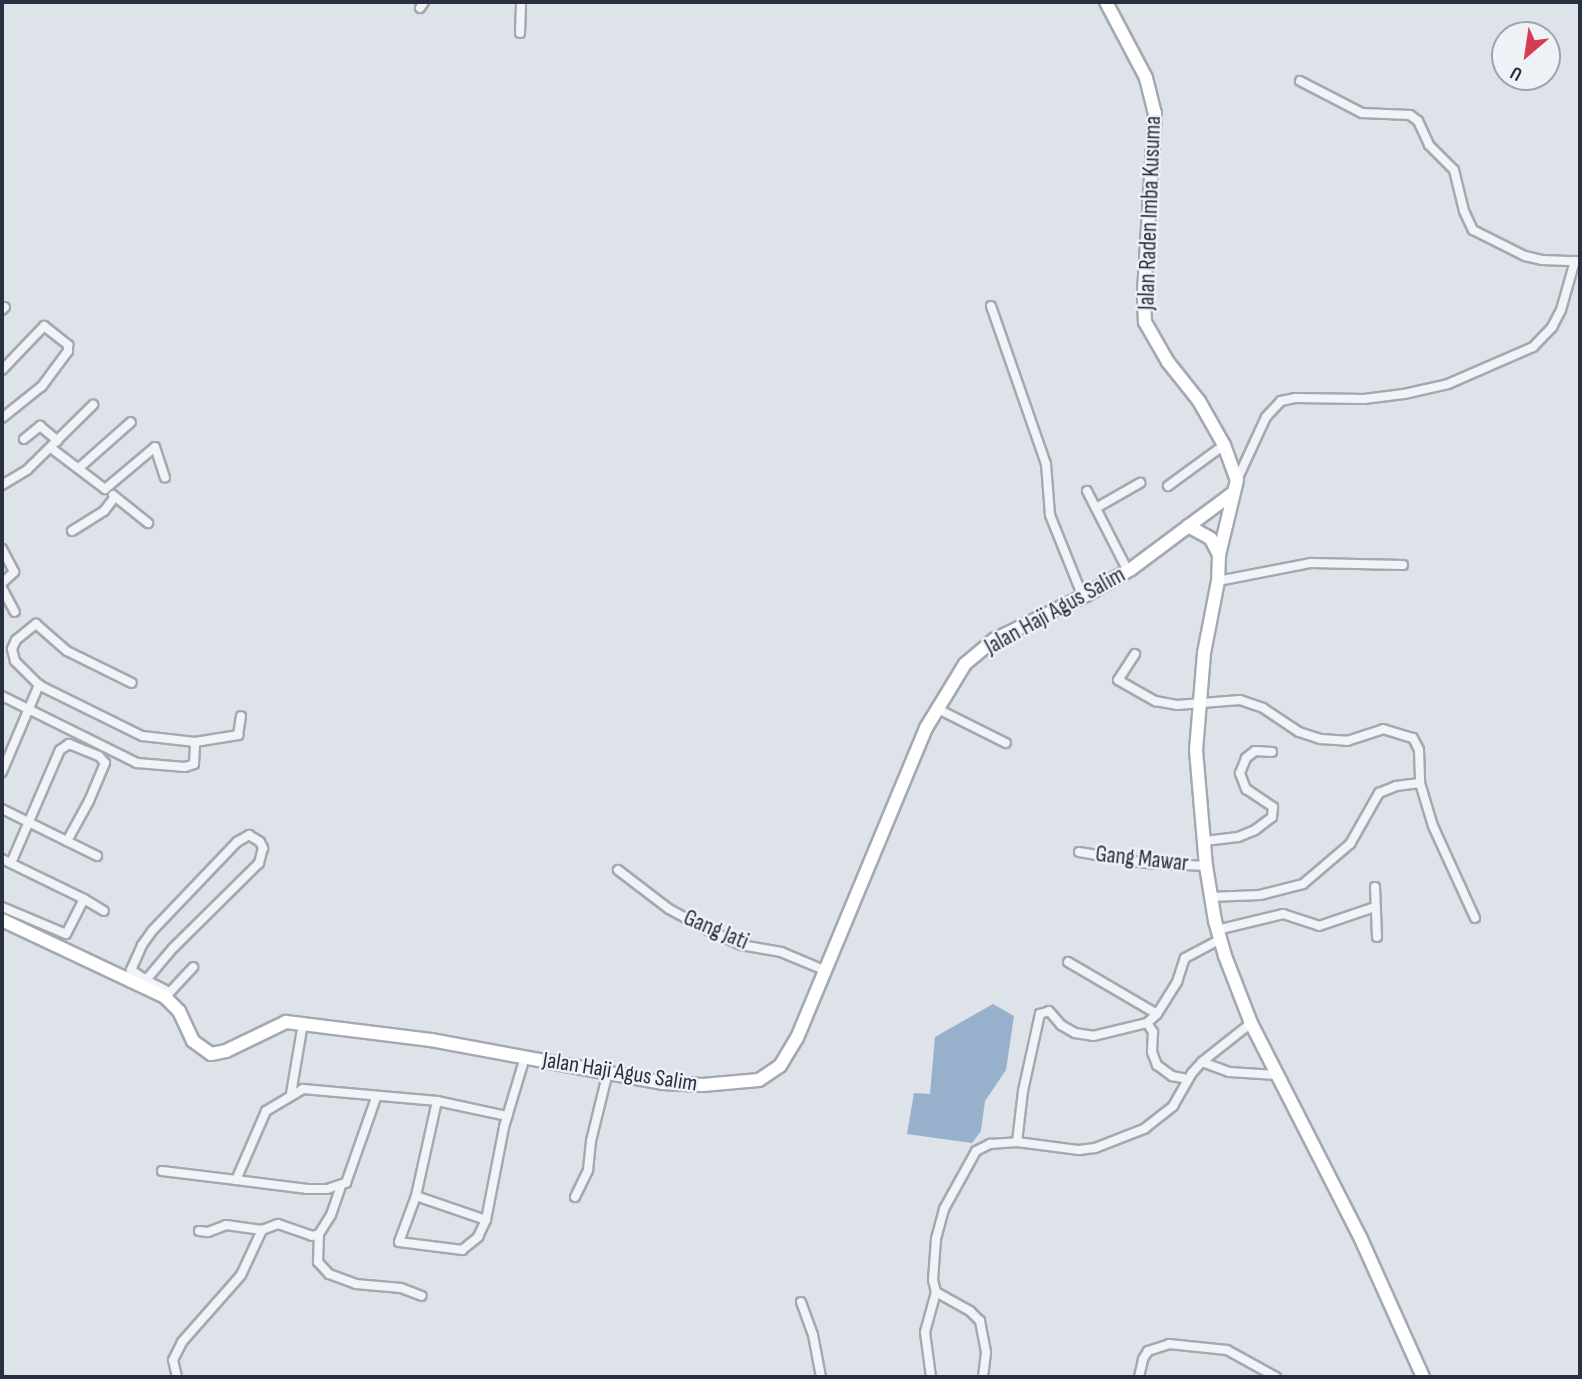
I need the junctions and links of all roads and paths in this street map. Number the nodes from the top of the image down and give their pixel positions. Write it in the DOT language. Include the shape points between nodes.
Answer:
graph roads {
  1 [pos="521,2"];
  2 [pos="1106,2"];
  3 [pos="520,33"];
  4 [pos="1300,81"];
  5 [pos="1578,261"];
  6 [pos="991,306"];
  7 [pos="2,370"];
  8 [pos="93,405"];
  9 [pos="2,418"];
  10 [pos="131,422"];
  11 [pos="24,439"];
  12 [pos="54,444"];
  13 [pos="1224,445"];
  14 [pos="79,468"];
  15 [pos="165,477"];
  16 [pos="1140,483"];
  17 [pos="2,484"];
  18 [pos="1168,486"];
  19 [pos="1235,487"];
  20 [pos="105,489"];
  21 [pos="1087,491"];
  22 [pos="115,497"];
  23 [pos="1096,508"];
  24 [pos="148,523"];
  25 [pos="1188,526"];
  26 [pos="72,531"];
  27 [pos="2,549"];
  28 [pos="1219,555"];
  29 [pos="1403,565"];
  30 [pos="1128,571"];
  31 [pos="1218,581"];
  32 [pos="2,585"];
  33 [pos="1083,597"];
  34 [pos="15,611"];
  35 [pos="1135,654"];
  36 [pos="132,683"];
  37 [pos="39,685"];
  38 [pos="2,696"];
  39 [pos="1198,705"];
  40 [pos="936,708"];
  41 [pos="29,710"];
  42 [pos="241,716"];
  43 [pos="195,742"];
  44 [pos="1006,743"];
  45 [pos="1272,752"];
  46 [pos="2,772"];
  47 [pos="1420,783"];
  48 [pos="2,809"];
  49 [pos="29,822"];
  50 [pos="67,841"];
  51 [pos="1205,841"];
  52 [pos="1079,852"];
  53 [pos="97,856"];
  54 [pos="6,861"];
  55 [pos="1206,866"];
  56 [pos="618,870"];
  57 [pos="1375,887"];
  58 [pos="1210,897"];
  59 [pos="84,899"];
  60 [pos="1375,906"];
  61 [pos="2,908"];
  62 [pos="104,911"];
  63 [pos="1475,918"];
  64 [pos="2,920"];
  65 [pos="1219,934"];
  66 [pos="1377,937"];
  67 [pos="1068,962"];
  68 [pos="192,967"];
  69 [pos="824,970"];
  70 [pos="130,974"];
  71 [pos="146,980"];
  72 [pos="1157,1014"];
  73 [pos="303,1023"];
  74 [pos="1147,1023"];
  75 [pos="1251,1023"];
  76 [pos="525,1057"];
  77 [pos="1202,1062"];
  78 [pos="608,1072"];
  79 [pos="1276,1075"];
  80 [pos="1187,1079"];
  81 [pos="291,1094"];
  82 [pos="376,1098"];
  83 [pos="437,1101"];
  84 [pos="507,1116"];
  85 [pos="1017,1142"];
  86 [pos="162,1171"];
  87 [pos="236,1180"];
  88 [pos="341,1186"];
  89 [pos="416,1196"];
  90 [pos="575,1197"];
  91 [pos="486,1220"];
  92 [pos="262,1230"];
  93 [pos="199,1231"];
  94 [pos="319,1234"];
  95 [pos="936,1292"];
  96 [pos="422,1296"];
  97 [pos="801,1302"];
  98 [pos="177,1377"];
  99 [pos="821,1377"];
  100 [pos="931,1377"];
  101 [pos="983,1377"];
  102 [pos="1139,1377"];
  103 [pos="1276,1377"];
  104 [pos="1423,1377"];
  1 -- 3 [label="street"];
  2 -- 13 [label="street, Jalan Raden Imba Kusuma" via="1146,78 1155,113 1145,322"];
  4 -- 5 [label="street" via="1362,113 1410,115 1418,121 1429,145 1454,170 1473,230 1532,258"];
  5 -- 19 [label="street" via="1561,310 1548,333 1533,347 1448,384 1404,394 1281,401 1266,417"];
  6 -- 33 [label="street" via="1044,457 1049,515"];
  7 -- 9 [label="street" via="44,326 68,345 42,386"];
  8 -- 12 [label="street"];
  10 -- 14 [label="street"];
  11 -- 12 [label="street" via="40,426"];
  12 -- 14 [label="street"];
  12 -- 17 [label="street" via="27,470"];
  13 -- 18 [label="street"];
  13 -- 19 [label="street, Jalan Raden Imba Kusuma"];
  14 -- 20 [label="street"];
  15 -- 20 [label="street" via="158,449 152,446"];
  16 -- 23 [label="street"];
  19 -- 25 [label="street, Jalan Haji Agus Salim"];
  19 -- 28 [label="street"];
  20 -- 22 [label="street"];
  21 -- 23 [label="street"];
  22 -- 24 [label="street"];
  22 -- 26 [label="street" via="104,511"];
  23 -- 30 [label="street"];
  25 -- 28 [label="street" via="1211,539"];
  25 -- 30 [label="street, Jalan Haji Agus Salim"];
  27 -- 32 [label="street" via="15,572"];
  28 -- 31 [label="street"];
  29 -- 31 [label="street" via="1311,563"];
  30 -- 33 [label="street, Jalan Haji Agus Salim"];
  31 -- 39 [label="street"];
  32 -- 34 [label="street"];
  33 -- 40 [label="street, Jalan Haji Agus Salim" via="979,651 954,678"];
  35 -- 39 [label="street" via="1118,676 1121,684 1155,701"];
  36 -- 37 [label="street" via="67,651 36,624 12,649 15,661"];
  37 -- 41 [label="street"];
  37 -- 43 [label="street" via="142,736"];
  38 -- 41 [label="street"];
  39 -- 47 [label="street" via="1253,703 1299,732 1321,739 1347,741 1383,729 1409,736 1419,750"];
  39 -- 51 [label="street" via="1196,750"];
  40 -- 44 [label="street"];
  40 -- 69 [label="street, Jalan Haji Agus Salim"];
  41 -- 43 [label="street" via="146,765 191,766"];
  41 -- 46 [label="street"];
  42 -- 43 [label="street" via="238,735"];
  45 -- 51 [label="street" via="1255,751 1240,773 1246,789 1273,807 1272,817 1238,837"];
  47 -- 58 [label="street" via="1380,793 1350,844 1303,884 1260,895"];
  47 -- 63 [label="street" via="1433,826"];
  48 -- 49 [label="street"];
  49 -- 50 [label="street"];
  49 -- 50 [label="street" via="64,746 74,744 99,756 105,768"];
  49 -- 54 [label="street"];
  50 -- 53 [label="street"];
  51 -- 55 [label="street"];
  52 -- 55 [label="street, Gang Mawar" via="1145,863"];
  54 -- 59 [label="street"];
  55 -- 58 [label="street"];
  56 -- 69 [label="street, Gang Jati" via="710,932"];
  57 -- 60 [label="street"];
  58 -- 65 [label="street"];
  59 -- 61 [label="street" via="66,934"];
  59 -- 62 [label="street"];
  60 -- 65 [label="street" via="1319,926 1283,914"];
  60 -- 66 [label="street"];
  64 -- 70 [label="street, Jalan Haji Agus Salim"];
  65 -- 72 [label="street" via="1185,958 1177,982"];
  65 -- 75 [label="street"];
  67 -- 72 [label="street"];
  68 -- 71 [label="street" via="170,992"];
  69 -- 78 [label="street, Jalan Haji Agus Salim" via="788,1055 759,1080 680,1085"];
  70 -- 71 [label="street"];
  70 -- 71 [label="street" via="152,931 237,842 249,835 260,842 259,863"];
  70 -- 73 [label="street, Jalan Haji Agus Salim" via="174,1005 193,1041 211,1054 274,1026"];
  72 -- 74 [label="street"];
  73 -- 76 [label="street, Jalan Haji Agus Salim"];
  73 -- 81 [label="street"];
  74 -- 80 [label="street" via="1153,1032 1157,1065 1172,1076"];
  74 -- 85 [label="street" via="1093,1036 1061,1025 1049,1011 1040,1014"];
  75 -- 77 [label="street"];
  75 -- 79 [label="street"];
  76 -- 78 [label="street, Jalan Haji Agus Salim"];
  76 -- 84 [label="street"];
  77 -- 79 [label="street" via="1229,1072"];
  77 -- 80 [label="street"];
  78 -- 90 [label="street" via="588,1170"];
  79 -- 104 [label="street" via="1361,1239"];
  80 -- 85 [label="street" via="1173,1106 1154,1123 1112,1142 1066,1151"];
  81 -- 82 [label="street" via="314,1089"];
  81 -- 87 [label="street" via="266,1111"];
  82 -- 83 [label="street"];
  82 -- 88 [label="street" via="350,1178"];
  83 -- 84 [label="street"];
  83 -- 89 [label="street"];
  84 -- 91 [label="street"];
  85 -- 95 [label="street" via="981,1147 966,1165 939,1225 933,1280"];
  86 -- 87 [label="street"];
  87 -- 88 [label="street" via="307,1189"];
  88 -- 94 [label="street"];
  89 -- 91 [label="street"];
  89 -- 91 [label="street" via="399,1242 461,1250 478,1237"];
  92 -- 93 [label="street" via="226,1225"];
  92 -- 94 [label="street" via="278,1224 312,1236"];
  92 -- 98 [label="street" via="241,1275 182,1342 173,1360"];
  94 -- 96 [label="street" via="318,1262 329,1274 356,1284 401,1288"];
  95 -- 100 [label="street" via="925,1332"];
  95 -- 101 [label="street" via="980,1321 986,1352"];
  97 -- 99 [label="street"];
  102 -- 103 [label="street" via="1149,1351 1168,1344 1227,1350"];
}
